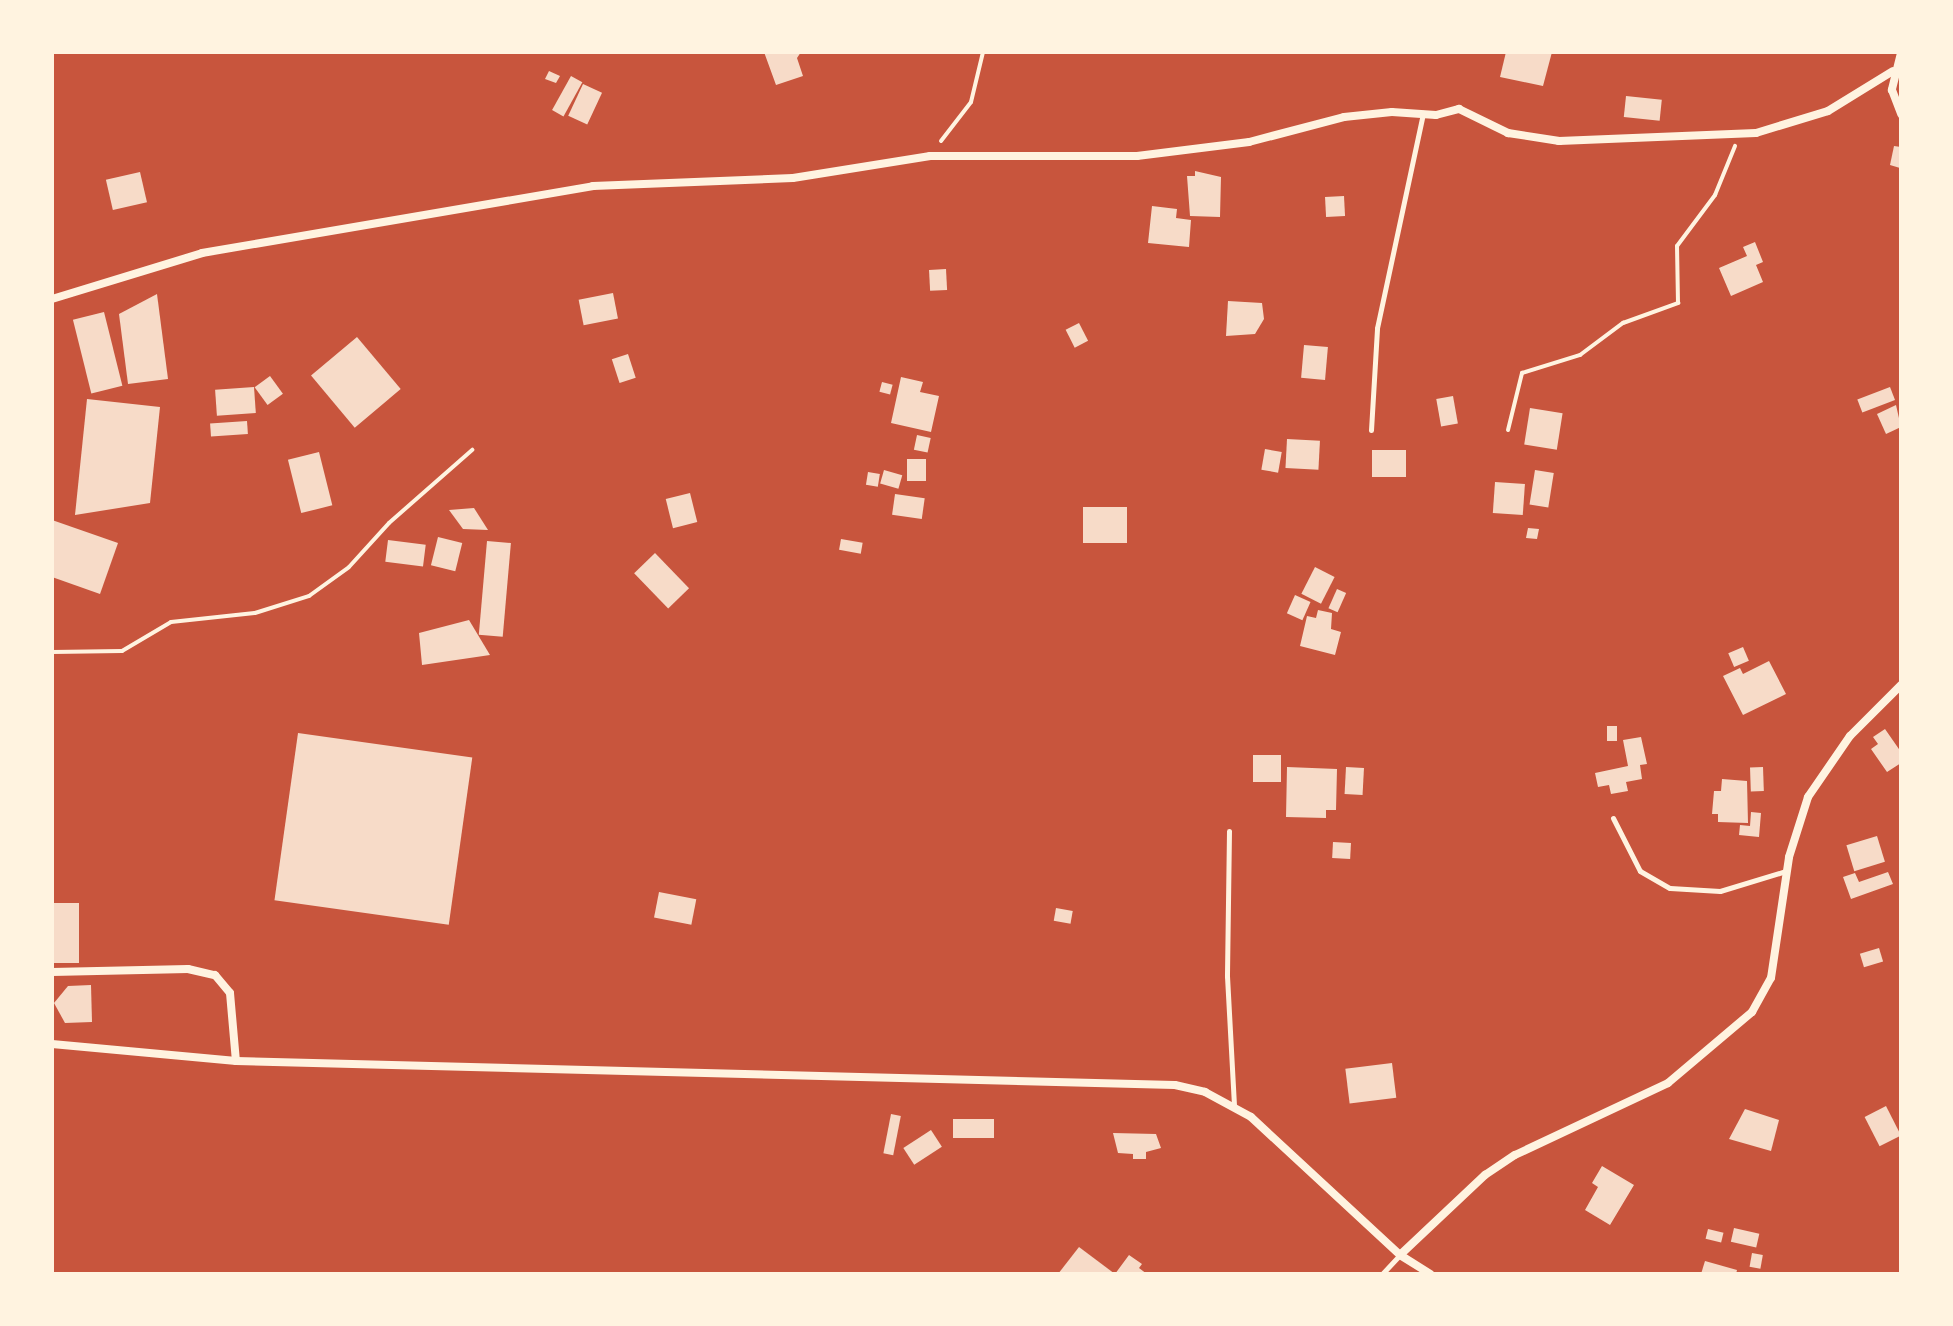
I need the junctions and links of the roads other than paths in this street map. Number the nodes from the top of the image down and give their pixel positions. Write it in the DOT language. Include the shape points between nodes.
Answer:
graph roads {
  1 [pos="1901,53"];
  2 [pos="1893,71"];
  3 [pos="1423,113"];
  4 [pos="1901,114"];
  5 [pos="52,299"];
  6 [pos="1371,430"];
  7 [pos="1901,685"];
  8 [pos="1613,818"];
  9 [pos="1229,831"];
  10 [pos="1786,871"];
  11 [pos="52,972"];
  12 [pos="52,1044"];
  13 [pos="236,1061"];
  14 [pos="1234,1106"];
  15 [pos="1400,1255"];
  16 [pos="1382,1274"];
  17 [pos="1430,1274"];
  1 -- 2 [label="street"];
  2 -- 3 [label="street" via="1828,111 1776,130 1559,141 1508,133 1459,109"];
  2 -- 4 [label="street" via="1892,90"];
  3 -- 5 [label="street" via="1344,117 1249,142 1137,156 930,156 832,174 593,186 475,202 182,258"];
  3 -- 6 [label="lane" via="1377,328"];
  7 -- 10 [label="street" via="1850,736 1808,797"];
  8 -- 10 [label="lane" via="1640,871 1670,888 1720,891"];
  9 -- 14 [label="lane" via="1227,976"];
  10 -- 15 [label="street" via="1775,959 1752,1012 1668,1083 1515,1155 1485,1175"];
  11 -- 13 [label="street" via="188,969 215,975 230,993"];
  12 -- 13 [label="street"];
  13 -- 14 [label="street" via="1175,1085"];
  14 -- 15 [label="street"];
  15 -- 16 [label="lane"];
  15 -- 17 [label="street"];
}
